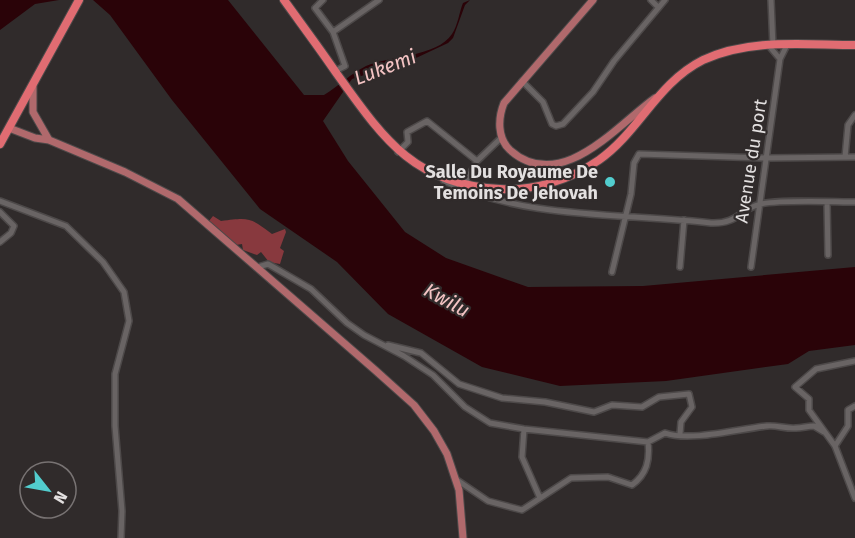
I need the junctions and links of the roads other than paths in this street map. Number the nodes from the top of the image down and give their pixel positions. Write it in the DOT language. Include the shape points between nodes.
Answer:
graph roads {
  1 [pos="79,0"];
  2 [pos="284,0"];
  3 [pos="323,0"];
  4 [pos="379,0"];
  5 [pos="593,0"];
  6 [pos="651,0"];
  7 [pos="665,0"];
  8 [pos="771,0"];
  9 [pos="658,7"];
  10 [pos="333,32"];
  11 [pos="787,45"];
  12 [pos="855,45"];
  13 [pos="771,46"];
  14 [pos="780,59"];
  15 [pos="336,71"];
  16 [pos="522,81"];
  17 [pos="33,83"];
  18 [pos="657,97"];
  19 [pos="855,115"];
  20 [pos="9,128"];
  21 [pos="502,137"];
  22 [pos="49,140"];
  23 [pos="0,144"];
  24 [pos="398,152"];
  25 [pos="845,157"];
  26 [pos="855,157"];
  27 [pos="766,158"];
  28 [pos="477,161"];
  29 [pos="428,171"];
  30 [pos="464,185"];
  31 [pos="0,201"];
  32 [pos="827,202"];
  33 [pos="855,202"];
  34 [pos="758,205"];
  35 [pos="0,212"];
  36 [pos="626,215"];
  37 [pos="684,220"];
  38 [pos="0,242"];
  39 [pos="828,255"];
  40 [pos="258,267"];
  41 [pos="680,267"];
  42 [pos="751,267"];
  43 [pos="612,272"];
  44 [pos="380,344"];
  45 [pos="855,361"];
  46 [pos="855,406"];
  47 [pos="524,429"];
  48 [pos="824,432"];
  49 [pos="680,434"];
  50 [pos="648,442"];
  51 [pos="836,446"];
  52 [pos="456,480"];
  53 [pos="540,498"];
  54 [pos="855,498"];
  55 [pos="121,538"];
  56 [pos="463,538"];
  1 -- 17 [label="highway"];
  2 -- 15 [label="highway"];
  3 -- 10 [label="street" via="315,8"];
  4 -- 10 [label="street"];
  5 -- 16 [label="main road"];
  6 -- 9 [label="street"];
  7 -- 9 [label="street"];
  8 -- 13 [label="street"];
  9 -- 16 [label="street" via="593,92 562,124 552,124 543,102"];
  10 -- 15 [label="street" via="345,66"];
  11 -- 12 [label="highway"];
  11 -- 13 [label="highway"];
  11 -- 14 [label="street, Avenue du port"];
  13 -- 14 [label="street"];
  13 -- 18 [label="highway" via="738,47 702,61"];
  14 -- 27 [label="street, Avenue du port"];
  15 -- 24 [label="highway"];
  16 -- 21 [label="main road" via="500,114"];
  17 -- 20 [label="highway"];
  17 -- 22 [label="main road" via="33,112"];
  18 -- 21 [label="main road" via="575,159 542,164 522,159"];
  18 -- 30 [label="highway" via="617,147 578,173 517,190"];
  19 -- 25 [label="street" via="848,125"];
  20 -- 22 [label="main road"];
  20 -- 23 [label="highway"];
  21 -- 28 [label="street"];
  22 -- 40 [label="main road" via="178,199"];
  24 -- 28 [label="street" via="408,142 407,132 427,121"];
  24 -- 29 [label="highway"];
  25 -- 26 [label="street"];
  25 -- 27 [label="street"];
  27 -- 34 [label="street, Avenue du port"];
  27 -- 36 [label="street" via="644,152 634,163"];
  28 -- 30 [label="street"];
  29 -- 30 [label="highway"];
  29 -- 36 [label="street" via="457,187 494,199"];
  31 -- 55 [label="street" via="66,226 103,262 124,292 129,321 115,374"];
  32 -- 33 [label="street"];
  32 -- 34 [label="street"];
  32 -- 39 [label="street"];
  34 -- 37 [label="street" via="725,224"];
  34 -- 42 [label="street, Avenue du port"];
  35 -- 38 [label="street" via="14,226"];
  36 -- 37 [label="street"];
  36 -- 43 [label="street"];
  37 -- 41 [label="street"];
  40 -- 44 [label="street" via="268,264 311,289 347,323"];
  40 -- 52 [label="main road" via="414,405 440,441"];
  44 -- 47 [label="street" via="433,375 465,407 490,423"];
  44 -- 49 [label="street" via="414,350 459,384 512,399 594,412 612,405 642,407 659,398 689,394 692,407 681,422"];
  45 -- 48 [label="street" via="816,369 795,387 809,399 809,410"];
  46 -- 51 [label="street" via="848,410 848,426"];
  47 -- 50 [label="street"];
  47 -- 53 [label="street" via="522,457"];
  48 -- 49 [label="street" via="814,426 774,426 700,436"];
  48 -- 51 [label="street"];
  49 -- 50 [label="street" via="663,434"];
  50 -- 53 [label="street" via="647,468 632,485 608,477 580,477 564,482"];
  51 -- 54 [label="street"];
  52 -- 53 [label="street" via="474,494 516,510"];
  52 -- 56 [label="main road"];
}
